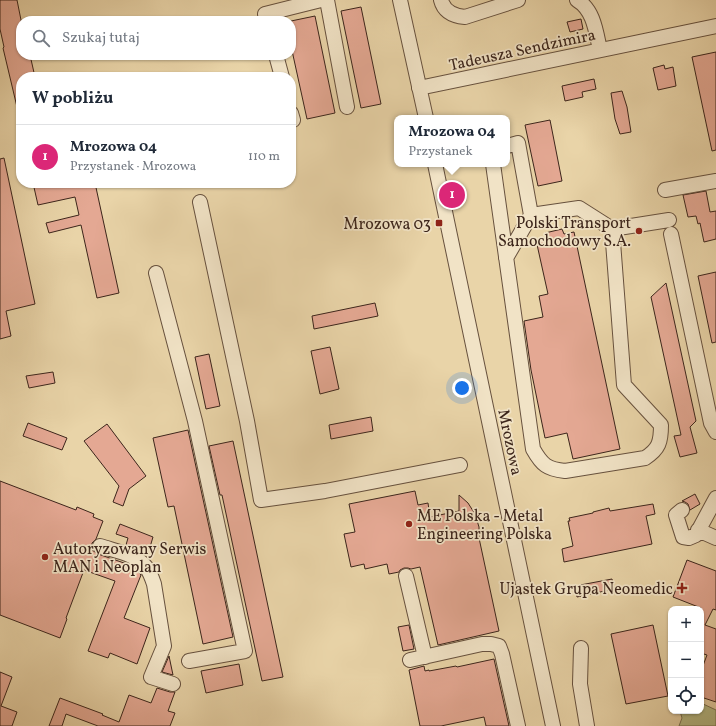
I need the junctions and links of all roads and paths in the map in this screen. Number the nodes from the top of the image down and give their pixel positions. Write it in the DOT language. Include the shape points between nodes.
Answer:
graph roads {
  1 [pos="321,0"];
  2 [pos="327,0"];
  3 [pos="400,0"];
  4 [pos="441,0"];
  5 [pos="518,0"];
  6 [pos="577,0"];
  7 [pos="266,16"];
  8 [pos="716,26"];
  9 [pos="600,50"];
  10 [pos="277,60"];
  11 [pos="281,72"];
  12 [pos="420,88"];
  13 [pos="347,106"];
  14 [pos="425,115"];
  15 [pos="510,145"];
  16 [pos="436,167"];
  17 [pos="493,167"];
  18 [pos="716,181"];
  19 [pos="665,190"];
  20 [pos="200,202"];
  21 [pos="531,215"];
  22 [pos="612,229"];
  23 [pos="506,258"];
  24 [pos="156,272"];
  25 [pos="716,432"];
  26 [pos="460,465"];
  27 [pos="716,498"];
  28 [pos="682,510"];
  29 [pos="698,530"];
  30 [pos="716,538"];
  31 [pos="100,546"];
  32 [pos="406,576"];
  33 [pos="581,648"];
  34 [pos="425,657"];
  35 [pos="410,660"];
  36 [pos="189,661"];
  37 [pos="174,684"];
  38 [pos="518,726"];
  39 [pos="552,726"];
  40 [pos="587,726"];
  1 -- 7 [label="street" via="265,14"];
  2 -- 13 [label="street"];
  3 -- 12 [label="street"];
  4 -- 5 [label="street" via="451,14 465,17"];
  6 -- 9 [label="street" via="583,4 594,22"];
  8 -- 9 [label="street, Tadeusza Sendzimira" via="623,41"];
  9 -- 12 [label="street, Tadeusza Sendzimira"];
  10 -- 11 [label="street"];
  12 -- 14 [label="street"];
  15 -- 21 [label="street" via="518,143"];
  16 -- 39 [label="street, Mrozowa"];
  17 -- 23 [label="street"];
  18 -- 19 [label="street"];
  20 -- 26 [label="street" via="247,421 261,500 324,491"];
  21 -- 22 [label="street" via="579,208"];
  21 -- 23 [label="street"];
  22 -- 23 [label="street" via="624,385 661,425 658,446 645,458 565,471 554,470 538,459 533,449"];
  22 -- 25 [label="street" via="670,227 711,423"];
  24 -- 36 [label="street" via="195,421 245,651"];
  27 -- 29 [label="street"];
  28 -- 29 [label="street" via="676,516 683,537 696,535"];
  29 -- 30 [label="street"];
  31 -- 37 [label="street" via="138,560 151,575 164,646 151,677"];
  32 -- 34 [label="street"];
  33 -- 40 [label="street" via="580,684"];
  34 -- 35 [label="street"];
  34 -- 38 [label="street" via="482,644 499,646"];
}
